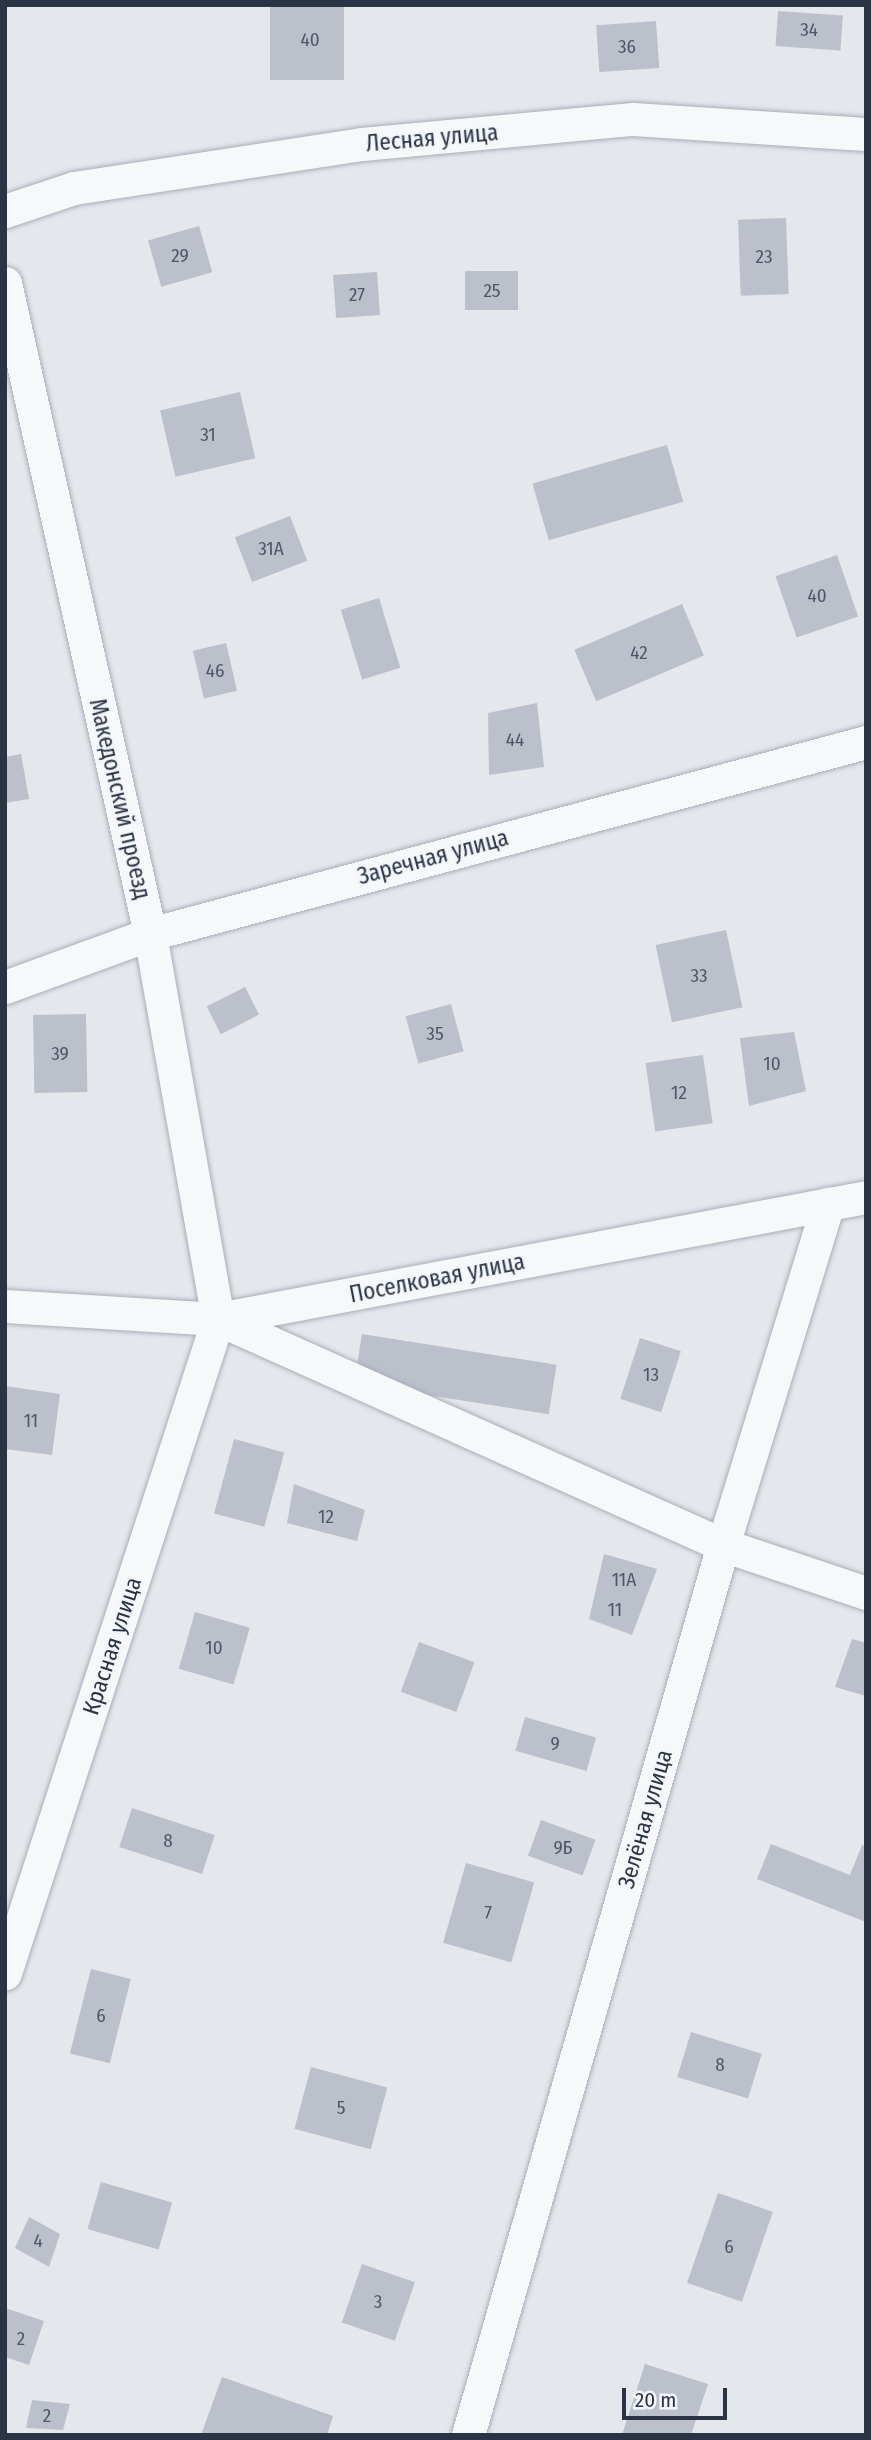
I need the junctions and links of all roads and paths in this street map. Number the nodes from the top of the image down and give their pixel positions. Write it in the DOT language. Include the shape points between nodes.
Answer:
graph roads {
  1 [pos="866,134"];
  2 [pos="5,211"];
  3 [pos="5,283"];
  4 [pos="866,742"];
  5 [pos="150,934"];
  6 [pos="5,987"];
  7 [pos="866,1197"];
  8 [pos="828,1204"];
  9 [pos="5,1306"];
  10 [pos="218,1319"];
  11 [pos="723,1545"];
  12 [pos="866,1593"];
  13 [pos="5,1973"];
  14 [pos="468,2435"];
  1 -- 2 [label="street, Лесная улица" via="633,119 362,144 74,188"];
  3 -- 5 [label="street, Македонский проезд"];
  4 -- 5 [label="street, Заречная улица"];
  5 -- 6 [label="street, Заречная улица"];
  5 -- 10 [label="street, Македонский проезд"];
  7 -- 8 [label="street, Поселковая улица"];
  8 -- 10 [label="street, Поселковая улица"];
  8 -- 11 [label="street, Зелёная улица"];
  9 -- 10 [label="street, Поселковая улица"];
  10 -- 11 [label="street"];
  10 -- 13 [label="street, Красная улица"];
  11 -- 12 [label="street"];
  11 -- 14 [label="street, Зелёная улица"];
}
